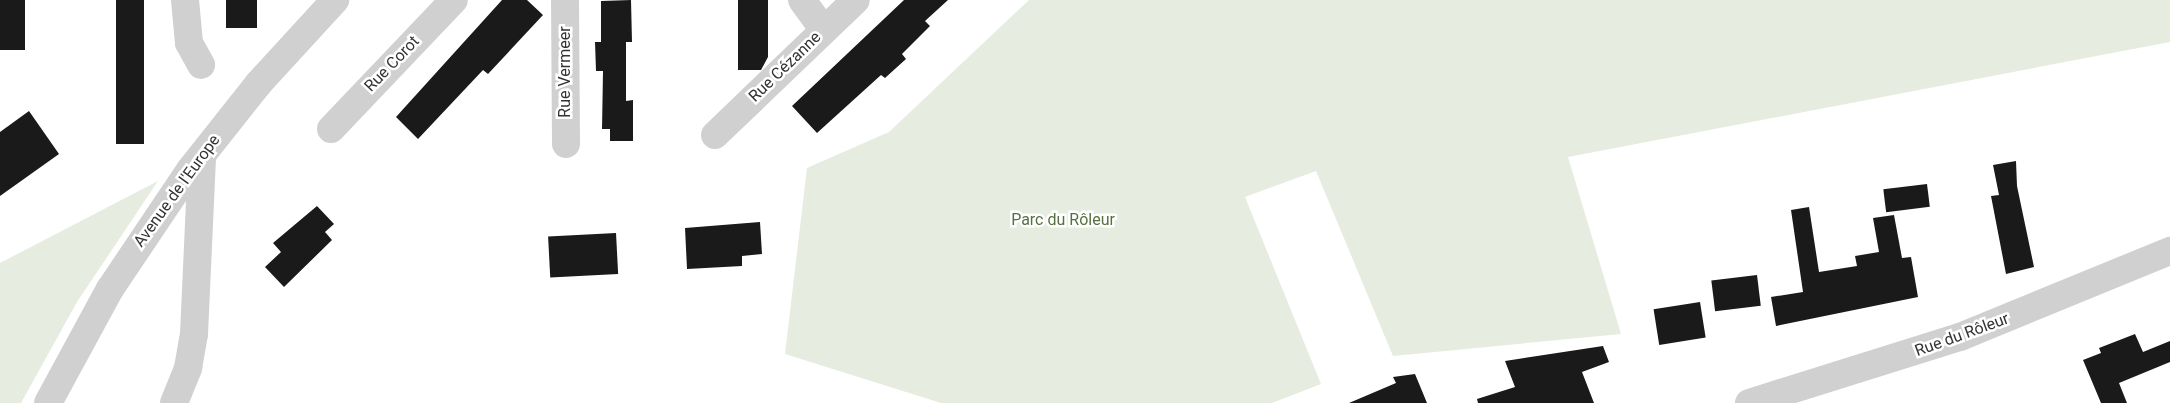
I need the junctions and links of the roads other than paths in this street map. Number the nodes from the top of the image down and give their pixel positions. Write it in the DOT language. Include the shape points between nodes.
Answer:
graph roads {
  1 [pos="185,0"];
  2 [pos="335,0"];
  3 [pos="454,0"];
  4 [pos="565,0"];
  5 [pos="802,0"];
  6 [pos="856,0"];
  7 [pos="824,30"];
  8 [pos="201,65"];
  9 [pos="331,128"];
  10 [pos="715,135"];
  11 [pos="566,144"];
  12 [pos="202,155"];
  13 [pos="2170,251"];
  14 [pos="48,403"];
  15 [pos="174,403"];
  16 [pos="1748,403"];
  1 -- 8 [label="street" via="189,44"];
  2 -- 12 [label="street, Avenue de l'Europe" via="265,77"];
  3 -- 9 [label="street, Rue Corot"];
  4 -- 11 [label="street, Rue Vermeer"];
  5 -- 7 [label="street"];
  6 -- 7 [label="street, Rue Cézanne"];
  7 -- 10 [label="street, Rue Cézanne"];
  12 -- 14 [label="street, Avenue de l'Europe" via="119,275"];
  12 -- 15 [label="street" via="194,334 188,368"];
  13 -- 16 [label="street, Rue du Rôleur" via="1969,334"];
}
